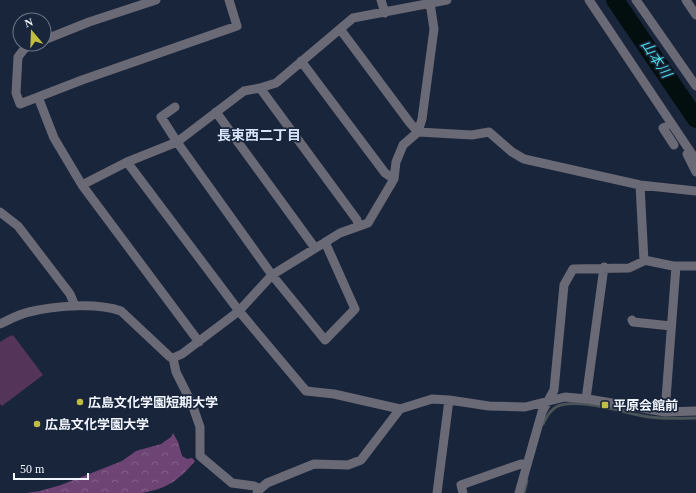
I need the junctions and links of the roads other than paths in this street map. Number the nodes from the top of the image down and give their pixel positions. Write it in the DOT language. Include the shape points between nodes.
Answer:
graph roads {
  1 [pos="156,0"];
  2 [pos="229,0"];
  3 [pos="381,0"];
  4 [pos="447,0"];
  5 [pos="589,0"];
  6 [pos="636,0"];
  7 [pos="686,0"];
  8 [pos="430,3"];
  9 [pos="385,13"];
  10 [pos="696,15"];
  11 [pos="340,29"];
  12 [pos="52,37"];
  13 [pos="22,52"];
  14 [pos="301,61"];
  15 [pos="696,86"];
  16 [pos="260,88"];
  17 [pos="38,97"];
  18 [pos="175,107"];
  19 [pos="216,112"];
  20 [pos="665,127"];
  21 [pos="418,132"];
  22 [pos="677,141"];
  23 [pos="177,142"];
  24 [pos="696,160"];
  25 [pos="127,162"];
  26 [pos="696,172"];
  27 [pos="394,179"];
  28 [pos="82,185"];
  29 [pos="640,185"];
  30 [pos="696,191"];
  31 [pos="0,212"];
  32 [pos="358,226"];
  33 [pos="325,242"];
  34 [pos="315,248"];
  35 [pos="644,260"];
  36 [pos="676,266"];
  37 [pos="696,266"];
  38 [pos="604,268"];
  39 [pos="272,275"];
  40 [pos="75,306"];
  41 [pos="239,311"];
  42 [pos="632,320"];
  43 [pos="0,324"];
  44 [pos="671,326"];
  45 [pos="199,342"];
  46 [pos="173,358"];
  47 [pos="586,399"];
  48 [pos="448,400"];
  49 [pos="548,401"];
  50 [pos="400,410"];
  51 [pos="696,411"];
  52 [pos="665,412"];
  53 [pos="527,464"];
  54 [pos="259,491"];
  55 [pos="437,493"];
  56 [pos="462,493"];
  57 [pos="519,493"];
  1 -- 12 [label="street"];
  2 -- 17 [label="street" via="237,26"];
  3 -- 9 [label="street"];
  4 -- 8 [label="street"];
  5 -- 22 [label="street"];
  6 -- 15 [label="street"];
  7 -- 10 [label="street"];
  8 -- 9 [label="street"];
  8 -- 21 [label="street" via="434,29"];
  9 -- 11 [label="street" via="353,18"];
  11 -- 14 [label="street"];
  11 -- 21 [label="street"];
  13 -- 17 [label="street" via="18,57 16,93 20,104"];
  14 -- 16 [label="street" via="276,83"];
  14 -- 27 [label="street" via="385,173"];
  16 -- 19 [label="street" via="244,91"];
  16 -- 32 [label="street" via="357,220"];
  17 -- 28 [label="street" via="54,138"];
  18 -- 23 [label="street" via="161,116"];
  19 -- 23 [label="street"];
  19 -- 34 [label="street"];
  20 -- 22 [label="street" via="663,128"];
  21 -- 27 [label="street" via="403,145 396,162"];
  21 -- 29 [label="street" via="472,135 489,132 524,159"];
  22 -- 24 [label="street"];
  22 -- 26 [label="street" via="678,139"];
  23 -- 25 [label="street"];
  23 -- 39 [label="street"];
  25 -- 28 [label="street"];
  25 -- 41 [label="street"];
  27 -- 32 [label="street" via="368,223"];
  28 -- 45 [label="street"];
  29 -- 30 [label="street"];
  29 -- 35 [label="street"];
  31 -- 40 [label="street" via="18,226 70,294"];
  32 -- 33 [label="street"];
  33 -- 34 [label="street"];
  33 -- 39 [label="street" via="355,309 325,340"];
  34 -- 39 [label="street"];
  35 -- 36 [label="street"];
  35 -- 38 [label="street" via="628,268"];
  36 -- 37 [label="street"];
  36 -- 44 [label="street"];
  38 -- 47 [label="street"];
  38 -- 49 [label="street" via="573,269 564,285 554,390"];
  39 -- 41 [label="street"];
  40 -- 43 [label="street" via="27,312"];
  40 -- 46 [label="street" via="112,308 121,311 170,358"];
  41 -- 45 [label="street"];
  41 -- 50 [label="street" via="306,391 334,394"];
  42 -- 44 [label="street"];
  44 -- 52 [label="street"];
  45 -- 46 [label="street"];
  46 -- 54 [label="street" via="176,372 200,427 200,456 232,483 254,486"];
  47 -- 49 [label="street" via="565,397"];
  47 -- 52 [label="street"];
  48 -- 49 [label="street" via="489,406 525,407"];
  48 -- 50 [label="street" via="432,399"];
  48 -- 55 [label="street"];
  49 -- 53 [label="street" via="542,412"];
  50 -- 54 [label="street" via="361,460 348,465 314,464 267,483"];
  51 -- 52 [label="street"];
  53 -- 56 [label="street" via="461,485"];
  53 -- 57 [label="street"];
}
